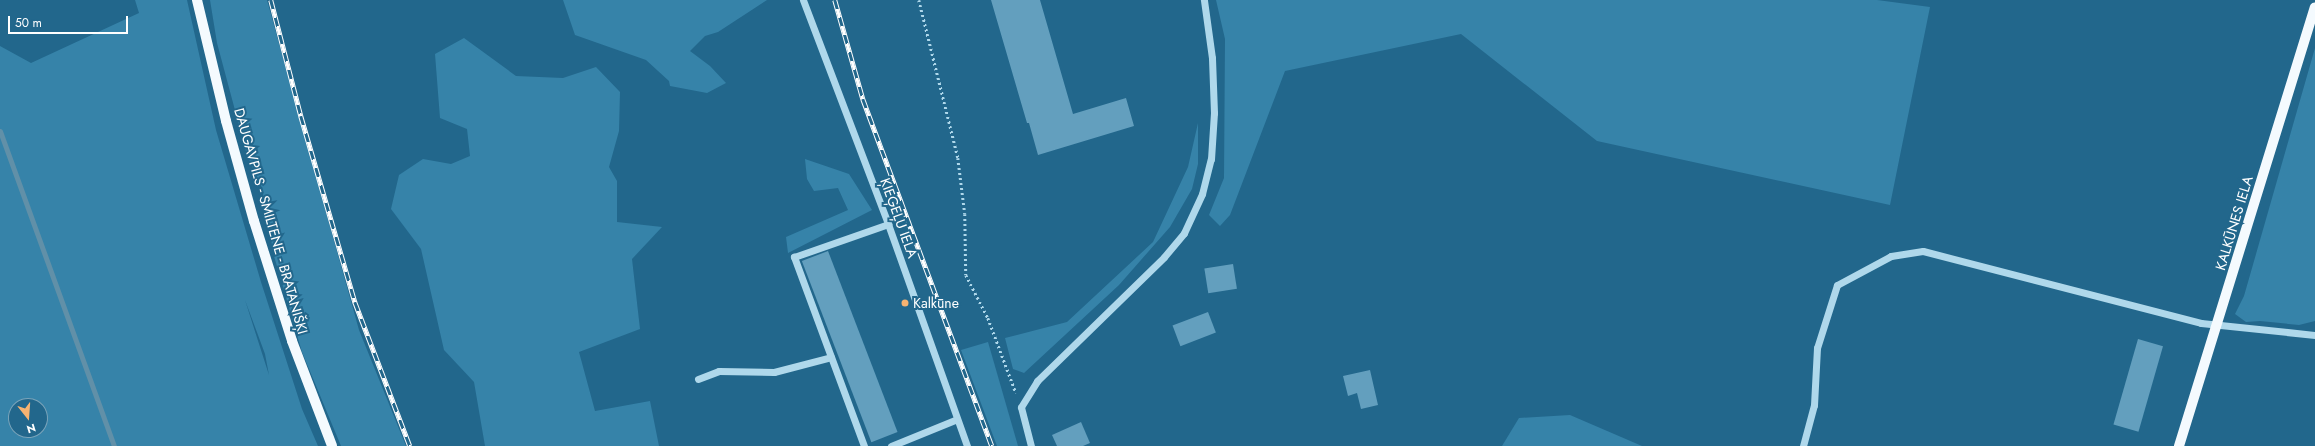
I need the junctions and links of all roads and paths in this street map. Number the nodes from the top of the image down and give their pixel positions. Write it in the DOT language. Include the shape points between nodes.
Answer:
graph roads {
  1 [pos="197,0"];
  2 [pos="803,0"];
  3 [pos="919,0"];
  4 [pos="1204,0"];
  5 [pos="2315,8"];
  6 [pos="888,224"];
  7 [pos="2217,326"];
  8 [pos="2315,335"];
  9 [pos="831,357"];
  10 [pos="698,379"];
  11 [pos="1021,407"];
  12 [pos="957,419"];
  13 [pos="332,446"];
  14 [pos="864,446"];
  15 [pos="891,446"];
  16 [pos="967,446"];
  17 [pos="1031,446"];
  18 [pos="1803,446"];
  19 [pos="2179,446"];
  1 -- 13 [label="main road, DAUGAVPILS - SMILTENE - BRATANIŠĶI" via="226,121 254,221 292,341"];
  2 -- 6 [label="street, ĶIEĢEĻU IELA"];
  3 -- 11 [label="path" via="958,158 965,214 966,275 988,318"];
  4 -- 11 [label="street" via="1212,58 1214,113 1210,159 1202,194 1184,233 1164,257 1037,380"];
  5 -- 7 [label="main road, KALKŪNES IELA"];
  6 -- 9 [label="street" via="794,257"];
  6 -- 12 [label="street, ĶIEĢEĻU IELA"];
  7 -- 8 [label="street"];
  7 -- 18 [label="street" via="1923,251 1891,256 1837,285 1817,348 1814,405"];
  7 -- 19 [label="main road, KALKŪNES IELA"];
  9 -- 10 [label="street" via="774,372 719,371"];
  9 -- 14 [label="street"];
  11 -- 17 [label="street"];
  12 -- 15 [label="street"];
  12 -- 16 [label="street, ĶIEĢEĻU IELA"];
}
